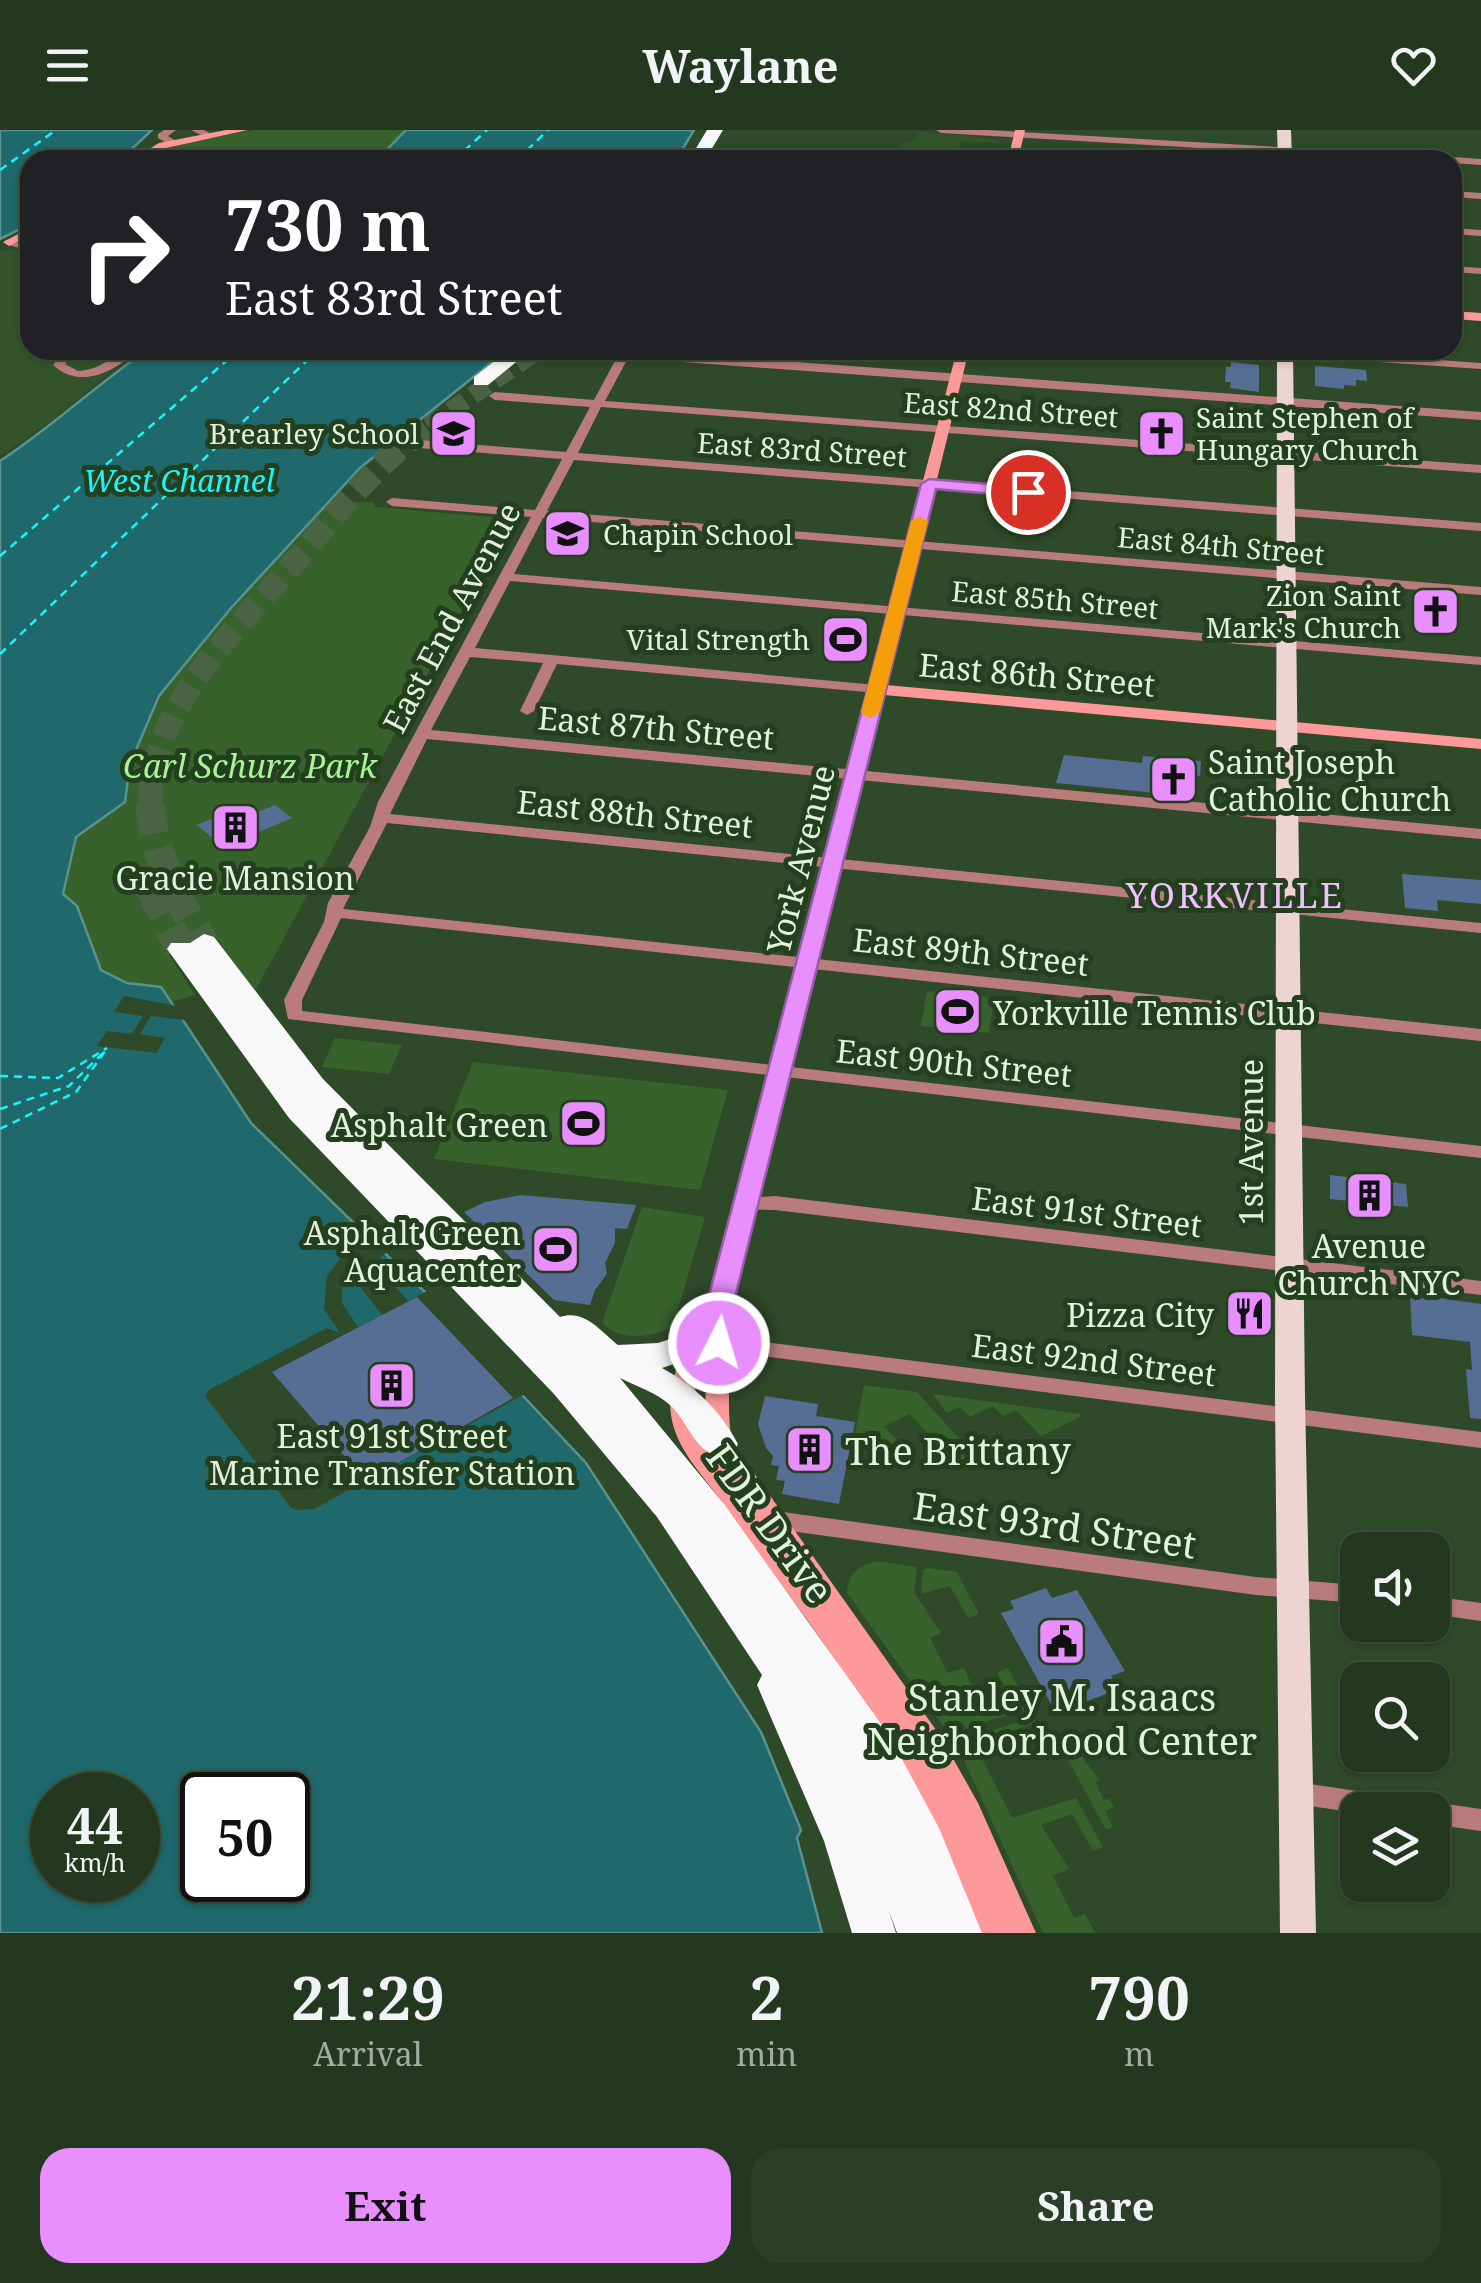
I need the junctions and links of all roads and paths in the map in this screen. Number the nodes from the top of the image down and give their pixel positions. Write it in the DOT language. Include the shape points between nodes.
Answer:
graph roads {
  1 [pos="196,130"];
  2 [pos="243,130"];
  3 [pos="942,130"];
  4 [pos="1020,132"];
  5 [pos="172,136"];
  6 [pos="210,136"];
  7 [pos="151,150"];
  8 [pos="1227,150"];
  9 [pos="20,236"];
  10 [pos="9,242"];
  11 [pos="20,245"];
  12 [pos="63,360"];
  13 [pos="119,360"];
  14 [pos="512,360"];
  15 [pos="620,360"];
  16 [pos="726,360"];
  17 [pos="960,360"];
  18 [pos="1286,360"];
  19 [pos="1403,360"];
  20 [pos="1481,366"];
  21 [pos="956,378"];
  22 [pos="488,388"];
  23 [pos="1286,402"];
  24 [pos="598,403"];
  25 [pos="1481,416"];
  26 [pos="943,429"];
  27 [pos="418,444"];
  28 [pos="1287,454"];
  29 [pos="570,456"];
  30 [pos="1481,469"];
  31 [pos="929,484"];
  32 [pos="392,502"];
  33 [pos="1287,512"];
  34 [pos="539,514"];
  35 [pos="1481,527"];
  36 [pos="913,545"];
  37 [pos="1287,575"];
  38 [pos="505,577"];
  39 [pos="1481,591"];
  40 [pos="897,610"];
  41 [pos="1288,644"];
  42 [pos="467,652"];
  43 [pos="552,660"];
  44 [pos="1481,660"];
  45 [pos="877,689"];
  46 [pos="527,712"];
  47 [pos="1289,727"];
  48 [pos="424,734"];
  49 [pos="1481,744"];
  50 [pos="855,774"];
  51 [pos="1290,816"];
  52 [pos="380,818"];
  53 [pos="1481,834"];
  54 [pos="832,862"];
  55 [pos="1290,909"];
  56 [pos="336,913"];
  57 [pos="1481,928"];
  58 [pos="807,964"];
  59 [pos="1290,1015"];
  60 [pos="301,1018"];
  61 [pos="1481,1034"];
  62 [pos="780,1072"];
  63 [pos="1290,1130"];
  64 [pos="1481,1152"];
  65 [pos="746,1204"];
  66 [pos="1290,1266"];
  67 [pos="499,1276"];
  68 [pos="1481,1288"];
  69 [pos="711,1337"];
  70 [pos="614,1358"];
  71 [pos="682,1395"];
  72 [pos="1291,1416"];
  73 [pos="1481,1440"];
  74 [pos="720,1444"];
  75 [pos="758,1518"];
  76 [pos="1296,1588"];
  77 [pos="1340,1592"];
  78 [pos="1450,1608"];
  79 [pos="1481,1612"];
  80 [pos="752,1626"];
  81 [pos="1296,1793"];
  82 [pos="1340,1799"];
  83 [pos="1450,1816"];
  84 [pos="1481,1820"];
  85 [pos="874,1933"];
  86 [pos="919,1933"];
  87 [pos="960,1933"];
  88 [pos="994,1933"];
  89 [pos="1020,1933"];
  90 [pos="1298,1933"];
  1 -- 6 [label="street"];
  2 -- 6 [label="main road"];
  3 -- 4 [label="street"];
  4 -- 8 [label="street"];
  5 -- 6 [label="main road"];
  5 -- 7 [label="main road"];
  9 -- 10 [label="main road"];
  10 -- 11 [label="street"];
  12 -- 13 [label="street" via="59,365 67,372 84,374"];
  14 -- 22 [label="highway"];
  15 -- 24 [label="street, East End Avenue"];
  16 -- 21 [label="street"];
  17 -- 21 [label="main road, York Avenue"];
  18 -- 23 [label="main road, 1st Avenue"];
  19 -- 20 [label="street"];
  21 -- 23 [label="street"];
  21 -- 26 [label="main road, York Avenue"];
  22 -- 24 [label="street, East 82nd Street"];
  23 -- 25 [label="street"];
  23 -- 28 [label="main road, 1st Avenue"];
  24 -- 26 [label="street, East 82nd Street"];
  24 -- 29 [label="street, East End Avenue"];
  26 -- 28 [label="street, East 82nd Street"];
  26 -- 31 [label="main road, York Avenue"];
  27 -- 29 [label="street, East 83rd Street"];
  28 -- 30 [label="street, East 82nd Street"];
  28 -- 33 [label="main road, 1st Avenue"];
  29 -- 31 [label="street, East 83rd Street"];
  29 -- 34 [label="street, East End Avenue"];
  31 -- 33 [label="street, East 83rd Street"];
  31 -- 36 [label="main road, York Avenue"];
  32 -- 34 [label="street, East 84th Street"];
  33 -- 35 [label="street, East 83rd Street"];
  33 -- 37 [label="main road, 1st Avenue"];
  34 -- 36 [label="street, East 84th Street"];
  34 -- 38 [label="street, East End Avenue"];
  36 -- 37 [label="street, East 84th Street"];
  36 -- 40 [label="main road, York Avenue"];
  37 -- 39 [label="street, East 84th Street"];
  37 -- 41 [label="main road, 1st Avenue"];
  38 -- 40 [label="street, East 85th Street"];
  38 -- 42 [label="street, East End Avenue"];
  40 -- 41 [label="street, East 85th Street"];
  40 -- 45 [label="main road, York Avenue"];
  41 -- 44 [label="street, East 85th Street"];
  41 -- 47 [label="main road, 1st Avenue"];
  42 -- 43 [label="street, East 86th Street"];
  42 -- 48 [label="street, East End Avenue"];
  43 -- 45 [label="street, East 86th Street"];
  43 -- 46 [label="street"];
  45 -- 47 [label="main road, East 86th Street"];
  45 -- 50 [label="main road, York Avenue"];
  47 -- 49 [label="main road, East 86th Street"];
  47 -- 51 [label="main road, 1st Avenue"];
  48 -- 50 [label="street, East 87th Street"];
  48 -- 52 [label="street, East End Avenue"];
  50 -- 51 [label="street, East 87th Street"];
  50 -- 54 [label="main road, York Avenue"];
  51 -- 53 [label="street, East 87th Street"];
  51 -- 55 [label="main road, 1st Avenue"];
  52 -- 54 [label="street, East 88th Street"];
  52 -- 56 [label="street, East End Avenue"];
  54 -- 55 [label="street, East 88th Street"];
  54 -- 58 [label="main road, York Avenue"];
  55 -- 57 [label="street, East 88th Street"];
  55 -- 59 [label="main road, 1st Avenue"];
  56 -- 58 [label="street, East 89th Street"];
  56 -- 60 [label="street, East End Avenue" via="292,1006"];
  58 -- 59 [label="street, East 89th Street"];
  58 -- 62 [label="main road, York Avenue"];
  59 -- 61 [label="street, East 89th Street"];
  59 -- 63 [label="main road, 1st Avenue"];
  60 -- 62 [label="street, East 90th Street"];
  62 -- 63 [label="street, East 90th Street"];
  62 -- 65 [label="main road, York Avenue"];
  63 -- 64 [label="street, East 90th Street"];
  63 -- 66 [label="main road, 1st Avenue"];
  65 -- 66 [label="street, East 91st Street" via="774,1202"];
  65 -- 69 [label="main road, York Avenue"];
  66 -- 68 [label="street, East 91st Street"];
  66 -- 72 [label="main road, 1st Avenue"];
  67 -- 70 [label="highway"];
  67 -- 80 [label="highway, FDR Drive" via="312,1086 192,946 300,1111 614,1438"];
  67 -- 87 [label="highway, FDR Drive" via="641,1426 745,1561 890,1776"];
  69 -- 70 [label="highway" via="658,1356"];
  69 -- 71 [label="main road, York Avenue"];
  69 -- 72 [label="street, East 92nd Street"];
  69 -- 74 [label="main road, York Avenue" via="721,1361 714,1412"];
  70 -- 71 [label="highway"];
  71 -- 74 [label="highway"];
  71 -- 75 [label="main road" via="687,1432"];
  72 -- 73 [label="street, East 92nd Street"];
  72 -- 76 [label="main road, 1st Avenue"];
  74 -- 75 [label="main road"];
  75 -- 76 [label="street, East 93rd Street"];
  75 -- 88 [label="main road, FDR Drive" via="912,1755 962,1851"];
  75 -- 89 [label="main road, FDR Drive" via="932,1745"];
  76 -- 77 [label="street, East 93rd Street"];
  76 -- 81 [label="main road, 1st Avenue"];
  78 -- 79 [label="street"];
  80 -- 85 [label="highway" via="846,1841"];
  80 -- 86 [label="highway, FDR Drive" via="856,1786"];
  81 -- 82 [label="street"];
  81 -- 90 [label="main road, 1st Avenue"];
  83 -- 84 [label="street"];
}
